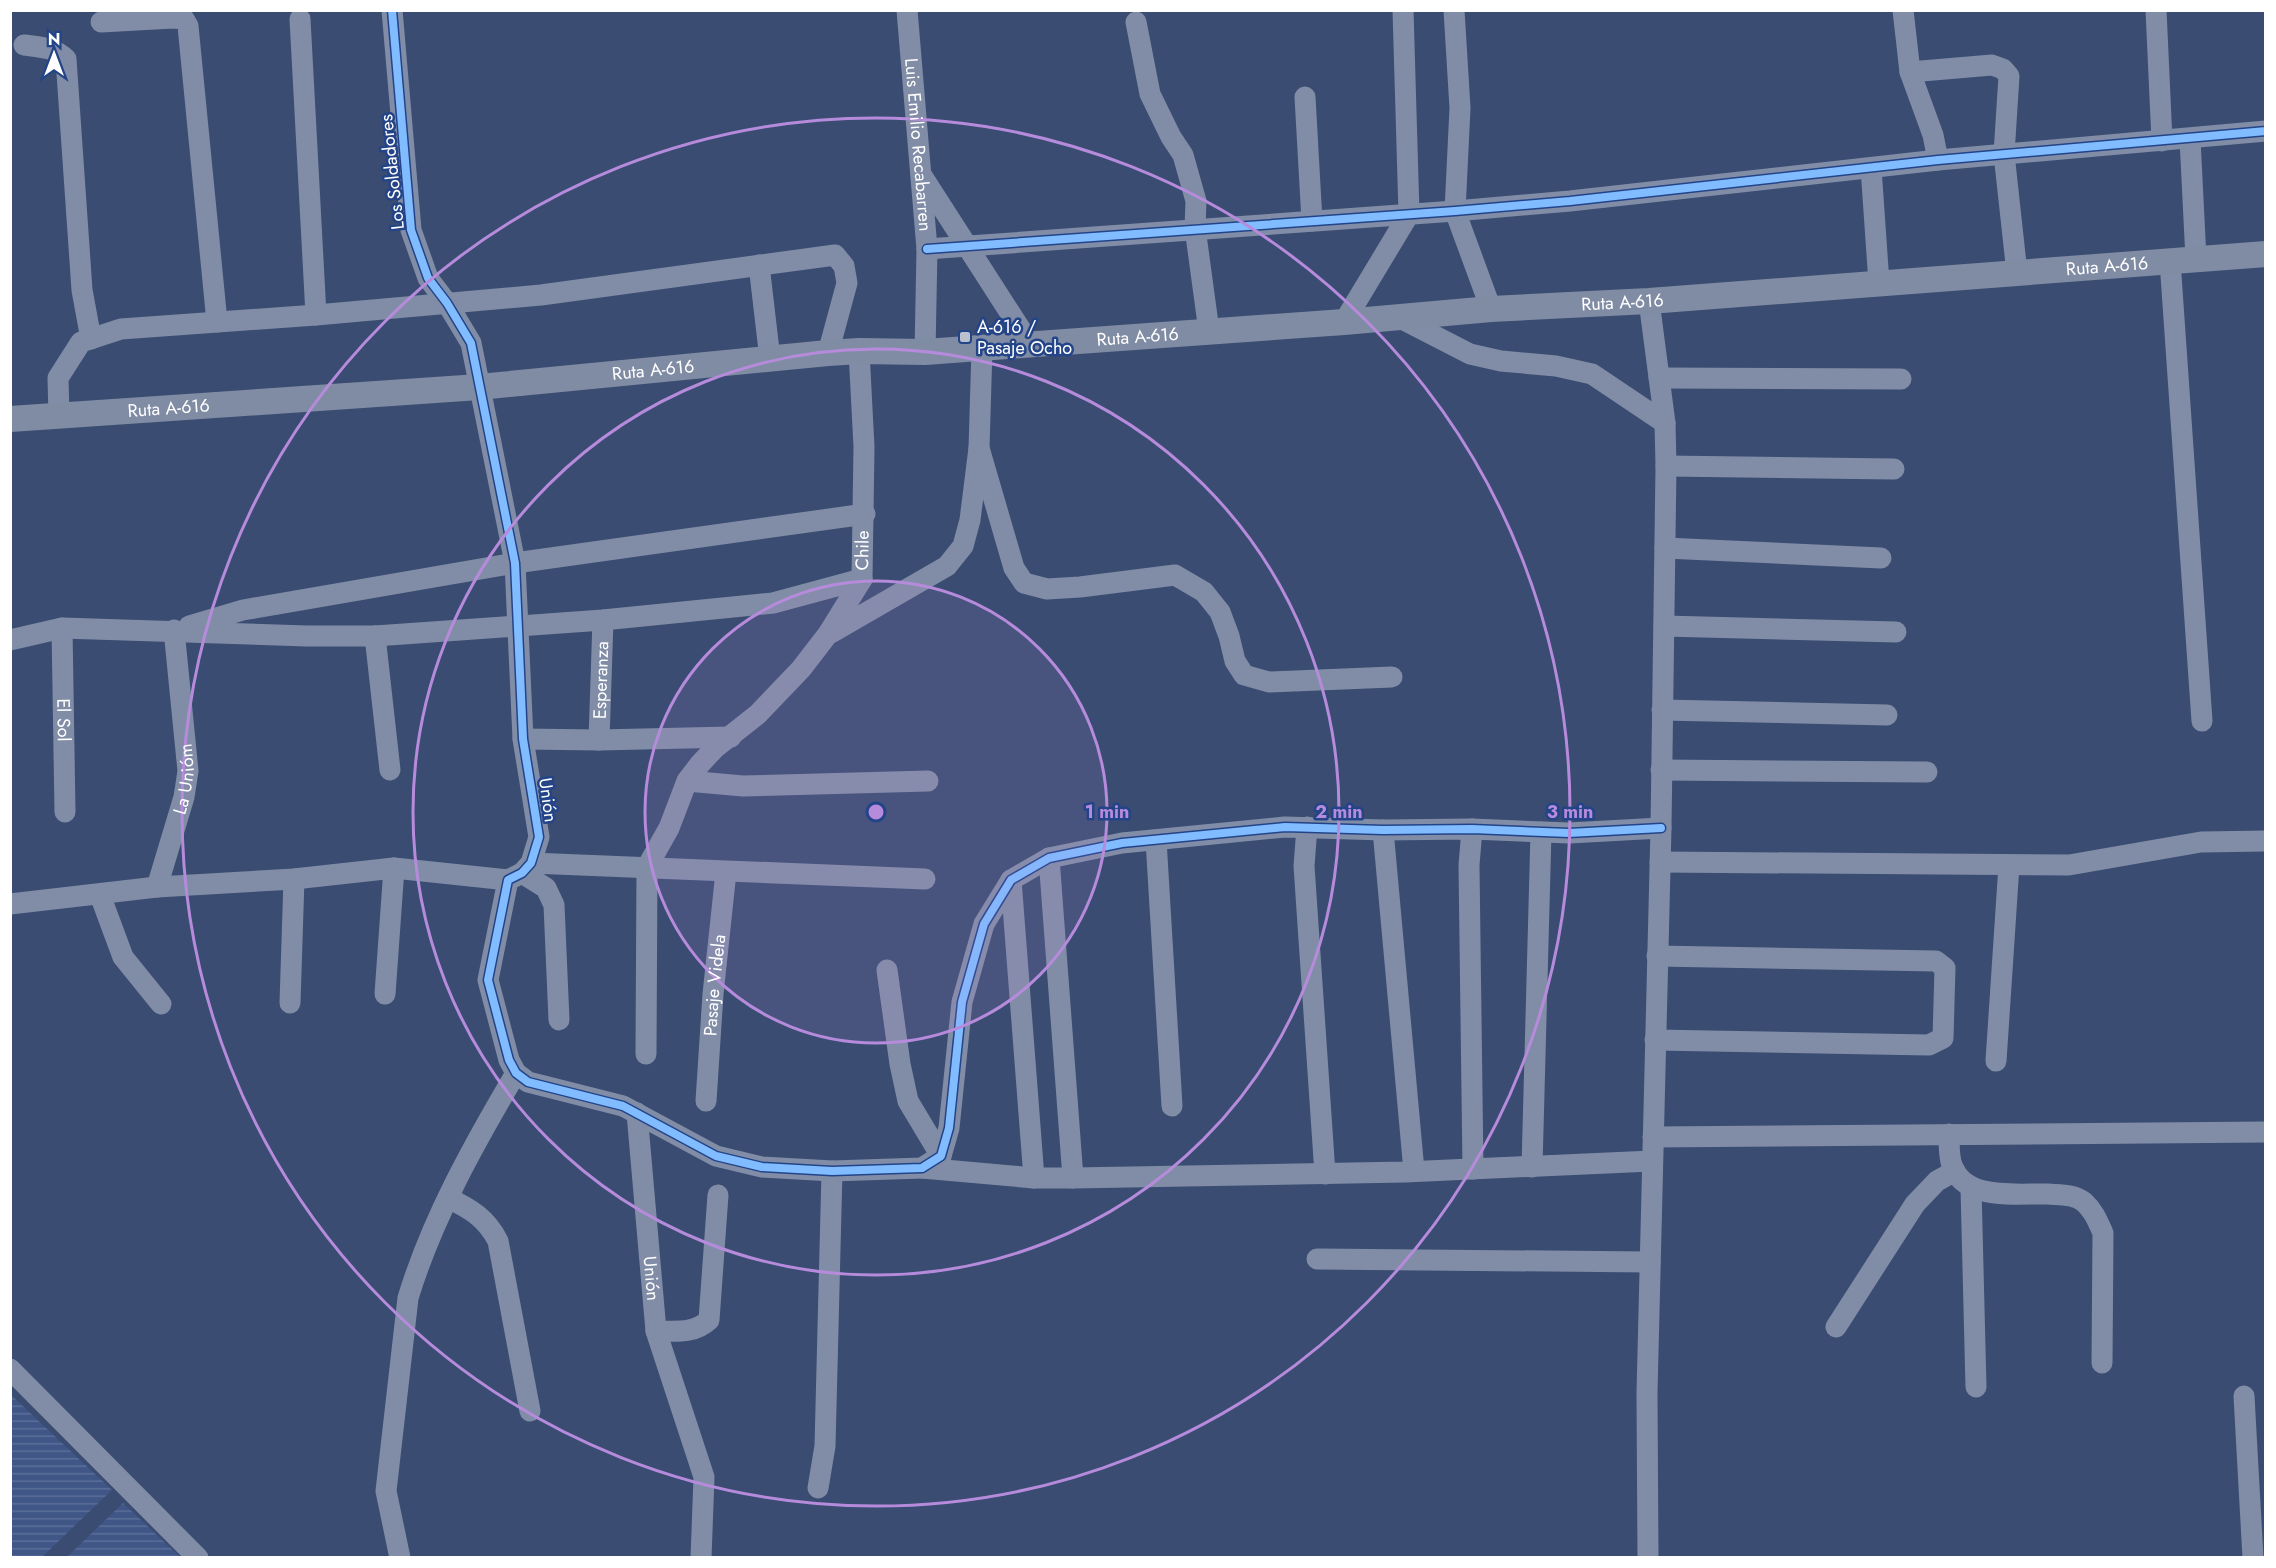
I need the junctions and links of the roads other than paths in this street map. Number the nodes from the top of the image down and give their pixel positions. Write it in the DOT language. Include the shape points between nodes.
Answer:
graph roads {
  1 [pos="392,10"];
  2 [pos="907,10"];
  3 [pos="1403,10"];
  4 [pos="1454,10"];
  5 [pos="1903,10"];
  6 [pos="2156,10"];
  7 [pos="300,19"];
  8 [pos="101,22"];
  9 [pos="1136,22"];
  10 [pos="24,45"];
  11 [pos="1910,72"];
  12 [pos="1305,97"];
  13 [pos="2265,131"];
  14 [pos="2190,139"];
  15 [pos="2162,141"];
  16 [pos="2004,154"];
  17 [pos="1938,160"];
  18 [pos="1871,168"];
  19 [pos="920,173"];
  20 [pos="1455,211"];
  21 [pos="1409,214"];
  22 [pos="1312,221"];
  23 [pos="1195,228"];
  24 [pos="967,245"];
  25 [pos="927,249"];
  26 [pos="2265,254"];
  27 [pos="2196,259"];
  28 [pos="2170,261"];
  29 [pos="759,265"];
  30 [pos="2017,273"];
  31 [pos="1879,283"];
  32 [pos="1649,301"];
  33 [pos="447,303"];
  34 [pos="1491,309"];
  35 [pos="316,315"];
  36 [pos="1398,317"];
  37 [pos="217,322"];
  38 [pos="1344,322"];
  39 [pos="1209,332"];
  40 [pos="91,339"];
  41 [pos="1030,344"];
  42 [pos="982,348"];
  43 [pos="859,351"];
  44 [pos="925,352"];
  45 [pos="828,353"];
  46 [pos="771,359"];
  47 [pos="1659,378"];
  48 [pos="1901,379"];
  49 [pos="480,387"];
  50 [pos="59,416"];
  51 [pos="10,419"];
  52 [pos="1665,423"];
  53 [pos="979,448"];
  54 [pos="1666,466"];
  55 [pos="1894,469"];
  56 [pos="865,514"];
  57 [pos="1665,548"];
  58 [pos="1881,558"];
  59 [pos="515,563"];
  60 [pos="862,579"];
  61 [pos="603,620"];
  62 [pos="519,625"];
  63 [pos="1664,626"];
  64 [pos="62,628"];
  65 [pos="174,630"];
  66 [pos="1896,632"];
  67 [pos="828,634"];
  68 [pos="375,636"];
  69 [pos="10,640"];
  70 [pos="1392,677"];
  71 [pos="1662,710"];
  72 [pos="1887,715"];
  73 [pos="2202,721"];
  74 [pos="731,737"];
  75 [pos="523,739"];
  76 [pos="599,740"];
  77 [pos="390,770"];
  78 [pos="1661,770"];
  79 [pos="694,772"];
  80 [pos="1927,772"];
  81 [pos="928,781"];
  82 [pos="65,812"];
  83 [pos="1307,827"];
  84 [pos="1661,828"];
  85 [pos="1473,829"];
  86 [pos="1383,830"];
  87 [pos="1541,832"];
  88 [pos="1156,840"];
  89 [pos="2265,841"];
  90 [pos="1049,858"];
  91 [pos="1660,862"];
  92 [pos="2010,865"];
  93 [pos="647,867"];
  94 [pos="394,868"];
  95 [pos="520,872"];
  96 [pos="726,872"];
  97 [pos="294,879"];
  98 [pos="925,879"];
  99 [pos="1011,880"];
  100 [pos="157,887"];
  101 [pos="100,895"];
  102 [pos="10,904"];
  103 [pos="1658,956"];
  104 [pos="887,970"];
  105 [pos="385,994"];
  106 [pos="290,1003"];
  107 [pos="161,1004"];
  108 [pos="559,1020"];
  109 [pos="1655,1040"];
  110 [pos="646,1054"];
  111 [pos="1996,1061"];
  112 [pos="516,1073"];
  113 [pos="706,1101"];
  114 [pos="1172,1106"];
  115 [pos="637,1113"];
  116 [pos="2265,1132"];
  117 [pos="1949,1134"];
  118 [pos="1653,1137"];
  119 [pos="941,1156"];
  120 [pos="1652,1161"];
  121 [pos="1532,1167"];
  122 [pos="922,1168"];
  123 [pos="1473,1169"];
  124 [pos="832,1171"];
  125 [pos="1414,1171"];
  126 [pos="1955,1171"];
  127 [pos="1325,1174"];
  128 [pos="1034,1178"];
  129 [pos="1073,1178"];
  130 [pos="1971,1188"];
  131 [pos="718,1195"];
  132 [pos="448,1198"];
  133 [pos="1317,1259"];
  134 [pos="1650,1262"];
  135 [pos="1836,1327"];
  136 [pos="656,1331"];
  137 [pos="2102,1363"];
  138 [pos="10,1369"];
  139 [pos="1976,1387"];
  140 [pos="2244,1396"];
  141 [pos="530,1411"];
  142 [pos="818,1488"];
  143 [pos="198,1557"];
  144 [pos="400,1557"];
  145 [pos="701,1557"];
  146 [pos="1648,1557"];
  147 [pos="2253,1557"];
  1 -- 33 [label="street, Los Soldadores" via="411,230 428,278"];
  2 -- 19 [label="street, Luis Emilio Recabarren"];
  3 -- 21 [label="street"];
  4 -- 20 [label="street" via="1460,108"];
  5 -- 11 [label="street"];
  6 -- 15 [label="street"];
  7 -- 35 [label="street"];
  8 -- 37 [label="street" via="173,18 184,19 188,26"];
  9 -- 23 [label="street" via="1150,94 1183,155 1193,189"];
  10 -- 40 [label="street" via="48,48 66,59 81,290"];
  11 -- 16 [label="street" via="1992,65 2003,69 2009,84"];
  11 -- 17 [label="street"];
  12 -- 22 [label="street"];
  13 -- 14 [label="street"];
  14 -- 15 [label="street"];
  14 -- 27 [label="street"];
  15 -- 16 [label="street"];
  16 -- 17 [label="street"];
  16 -- 30 [label="street"];
  17 -- 18 [label="street"];
  18 -- 20 [label="street"];
  18 -- 31 [label="street"];
  19 -- 24 [label="street"];
  19 -- 25 [label="street, Luis Emilio Recabarren"];
  20 -- 21 [label="street"];
  20 -- 34 [label="street"];
  21 -- 22 [label="street"];
  21 -- 38 [label="street"];
  22 -- 23 [label="street"];
  23 -- 24 [label="street"];
  23 -- 39 [label="street"];
  24 -- 25 [label="street"];
  24 -- 41 [label="street"];
  25 -- 44 [label="street, Luis Emilio Recabarren"];
  26 -- 27 [label="main road, Ruta A-616"];
  27 -- 28 [label="main road, Ruta A-616"];
  28 -- 30 [label="main road, Ruta A-616"];
  28 -- 73 [label="street"];
  29 -- 33 [label="street" via="541,295"];
  29 -- 45 [label="street" via="836,255 844,266 847,284"];
  29 -- 46 [label="street"];
  30 -- 31 [label="main road, Ruta A-616"];
  31 -- 32 [label="main road, Ruta A-616"];
  32 -- 34 [label="main road, Ruta A-616"];
  32 -- 47 [label="street"];
  33 -- 35 [label="street"];
  33 -- 49 [label="street, Los Soldadores" via="471,343"];
  34 -- 36 [label="main road, Ruta A-616"];
  35 -- 37 [label="street"];
  36 -- 38 [label="main road, Ruta A-616"];
  36 -- 52 [label="street" via="1470,354 1592,374"];
  37 -- 40 [label="street" via="121,329"];
  38 -- 39 [label="main road, Ruta A-616"];
  39 -- 41 [label="main road, Ruta A-616"];
  40 -- 50 [label="street" via="81,342 58,378"];
  41 -- 42 [label="main road, Ruta A-616"];
  42 -- 44 [label="main road, Ruta A-616"];
  42 -- 53 [label="street"];
  43 -- 44 [label="main road, Ruta A-616"];
  43 -- 45 [label="main road, Ruta A-616"];
  43 -- 56 [label="street, Chile"];
  45 -- 46 [label="main road, Ruta A-616"];
  46 -- 49 [label="main road, Ruta A-616"];
  47 -- 48 [label="street"];
  47 -- 52 [label="street"];
  49 -- 50 [label="main road, Ruta A-616"];
  49 -- 59 [label="street, Unión"];
  50 -- 51 [label="main road, Ruta A-616"];
  52 -- 54 [label="street"];
  53 -- 67 [label="street" via="963,546 947,566"];
  53 -- 70 [label="street" via="1014,568 1024,583 1047,589 1175,574 1204,592 1220,612 1235,661 1244,675 1269,682"];
  54 -- 55 [label="street"];
  54 -- 57 [label="street"];
  56 -- 59 [label="street"];
  56 -- 60 [label="street, Chile"];
  57 -- 58 [label="street"];
  57 -- 63 [label="street"];
  59 -- 62 [label="street, Unión"];
  59 -- 65 [label="street" via="243,610"];
  60 -- 61 [label="street" via="773,603"];
  60 -- 67 [label="street, Chile"];
  61 -- 62 [label="street"];
  61 -- 76 [label="street, Esperanza"];
  62 -- 68 [label="street"];
  62 -- 75 [label="street, Unión"];
  63 -- 66 [label="street"];
  63 -- 71 [label="street"];
  64 -- 65 [label="street"];
  64 -- 69 [label="street"];
  64 -- 82 [label="street, El Sol"];
  65 -- 68 [label="street"];
  65 -- 100 [label="street, La Unióm" via="189,771"];
  67 -- 74 [label="street, Chile" via="801,669"];
  68 -- 77 [label="street"];
  71 -- 72 [label="street"];
  71 -- 78 [label="street"];
  74 -- 76 [label="street"];
  74 -- 79 [label="street, Chile" via="715,748"];
  75 -- 76 [label="street"];
  75 -- 95 [label="street, Unión" via="539,837"];
  78 -- 80 [label="street"];
  78 -- 84 [label="street"];
  79 -- 81 [label="street" via="743,786"];
  79 -- 93 [label="street"];
  83 -- 86 [label="street"];
  83 -- 88 [label="street"];
  83 -- 127 [label="street" via="1304,866"];
  84 -- 87 [label="street"];
  84 -- 91 [label="street"];
  85 -- 86 [label="street"];
  85 -- 87 [label="street"];
  85 -- 123 [label="street" via="1469,865"];
  86 -- 125 [label="street"];
  87 -- 121 [label="street"];
  88 -- 90 [label="street"];
  88 -- 114 [label="street"];
  89 -- 92 [label="street" via="2201,842 2069,865"];
  90 -- 99 [label="street"];
  90 -- 129 [label="street"];
  91 -- 92 [label="street"];
  91 -- 103 [label="street"];
  92 -- 111 [label="street"];
  93 -- 95 [label="street"];
  93 -- 96 [label="street"];
  93 -- 110 [label="street"];
  94 -- 95 [label="street"];
  94 -- 97 [label="street"];
  94 -- 105 [label="street"];
  95 -- 108 [label="street" via="546,888 554,905"];
  95 -- 112 [label="street, Unión" via="488,980"];
  96 -- 98 [label="street"];
  96 -- 113 [label="street, Pasaje Videla"];
  97 -- 100 [label="street"];
  97 -- 106 [label="street"];
  99 -- 119 [label="street" via="984,924 962,1002 949,1128"];
  99 -- 128 [label="street"];
  100 -- 101 [label="street"];
  101 -- 102 [label="street"];
  101 -- 107 [label="street" via="123,957"];
  103 -- 109 [label="street"];
  103 -- 109 [label="street" via="1936,961 1945,968 1943,1038 1929,1045"];
  104 -- 119 [label="street" via="908,1101"];
  109 -- 118 [label="street"];
  112 -- 115 [label="street" via="528,1082"];
  112 -- 132 [label="street"];
  115 -- 124 [label="street" via="716,1156 762,1167"];
  115 -- 136 [label="street, Unión"];
  116 -- 117 [label="street"];
  117 -- 118 [label="street"];
  117 -- 126 [label="street"];
  118 -- 120 [label="street"];
  119 -- 122 [label="street"];
  120 -- 121 [label="street"];
  120 -- 134 [label="street"];
  121 -- 123 [label="street"];
  122 -- 124 [label="street"];
  122 -- 128 [label="street"];
  123 -- 125 [label="street"];
  124 -- 142 [label="street" via="825,1446"];
  125 -- 127 [label="street"];
  126 -- 130 [label="street"];
  126 -- 135 [label="street" via="1937,1181 1915,1204"];
  127 -- 129 [label="street"];
  128 -- 129 [label="street"];
  130 -- 137 [label="street" via="2068,1195 2083,1201 2095,1214 2103,1233"];
  130 -- 139 [label="street"];
  131 -- 136 [label="street" via="710,1320 693,1331"];
  132 -- 141 [label="street" via="474,1211 498,1240"];
  132 -- 144 [label="street" via="414,1279 403,1326 386,1491"];
  133 -- 134 [label="street"];
  134 -- 146 [label="street"];
  136 -- 145 [label="street, Unión" via="704,1477"];
  138 -- 143 [label="street"];
  140 -- 147 [label="street"];
}
